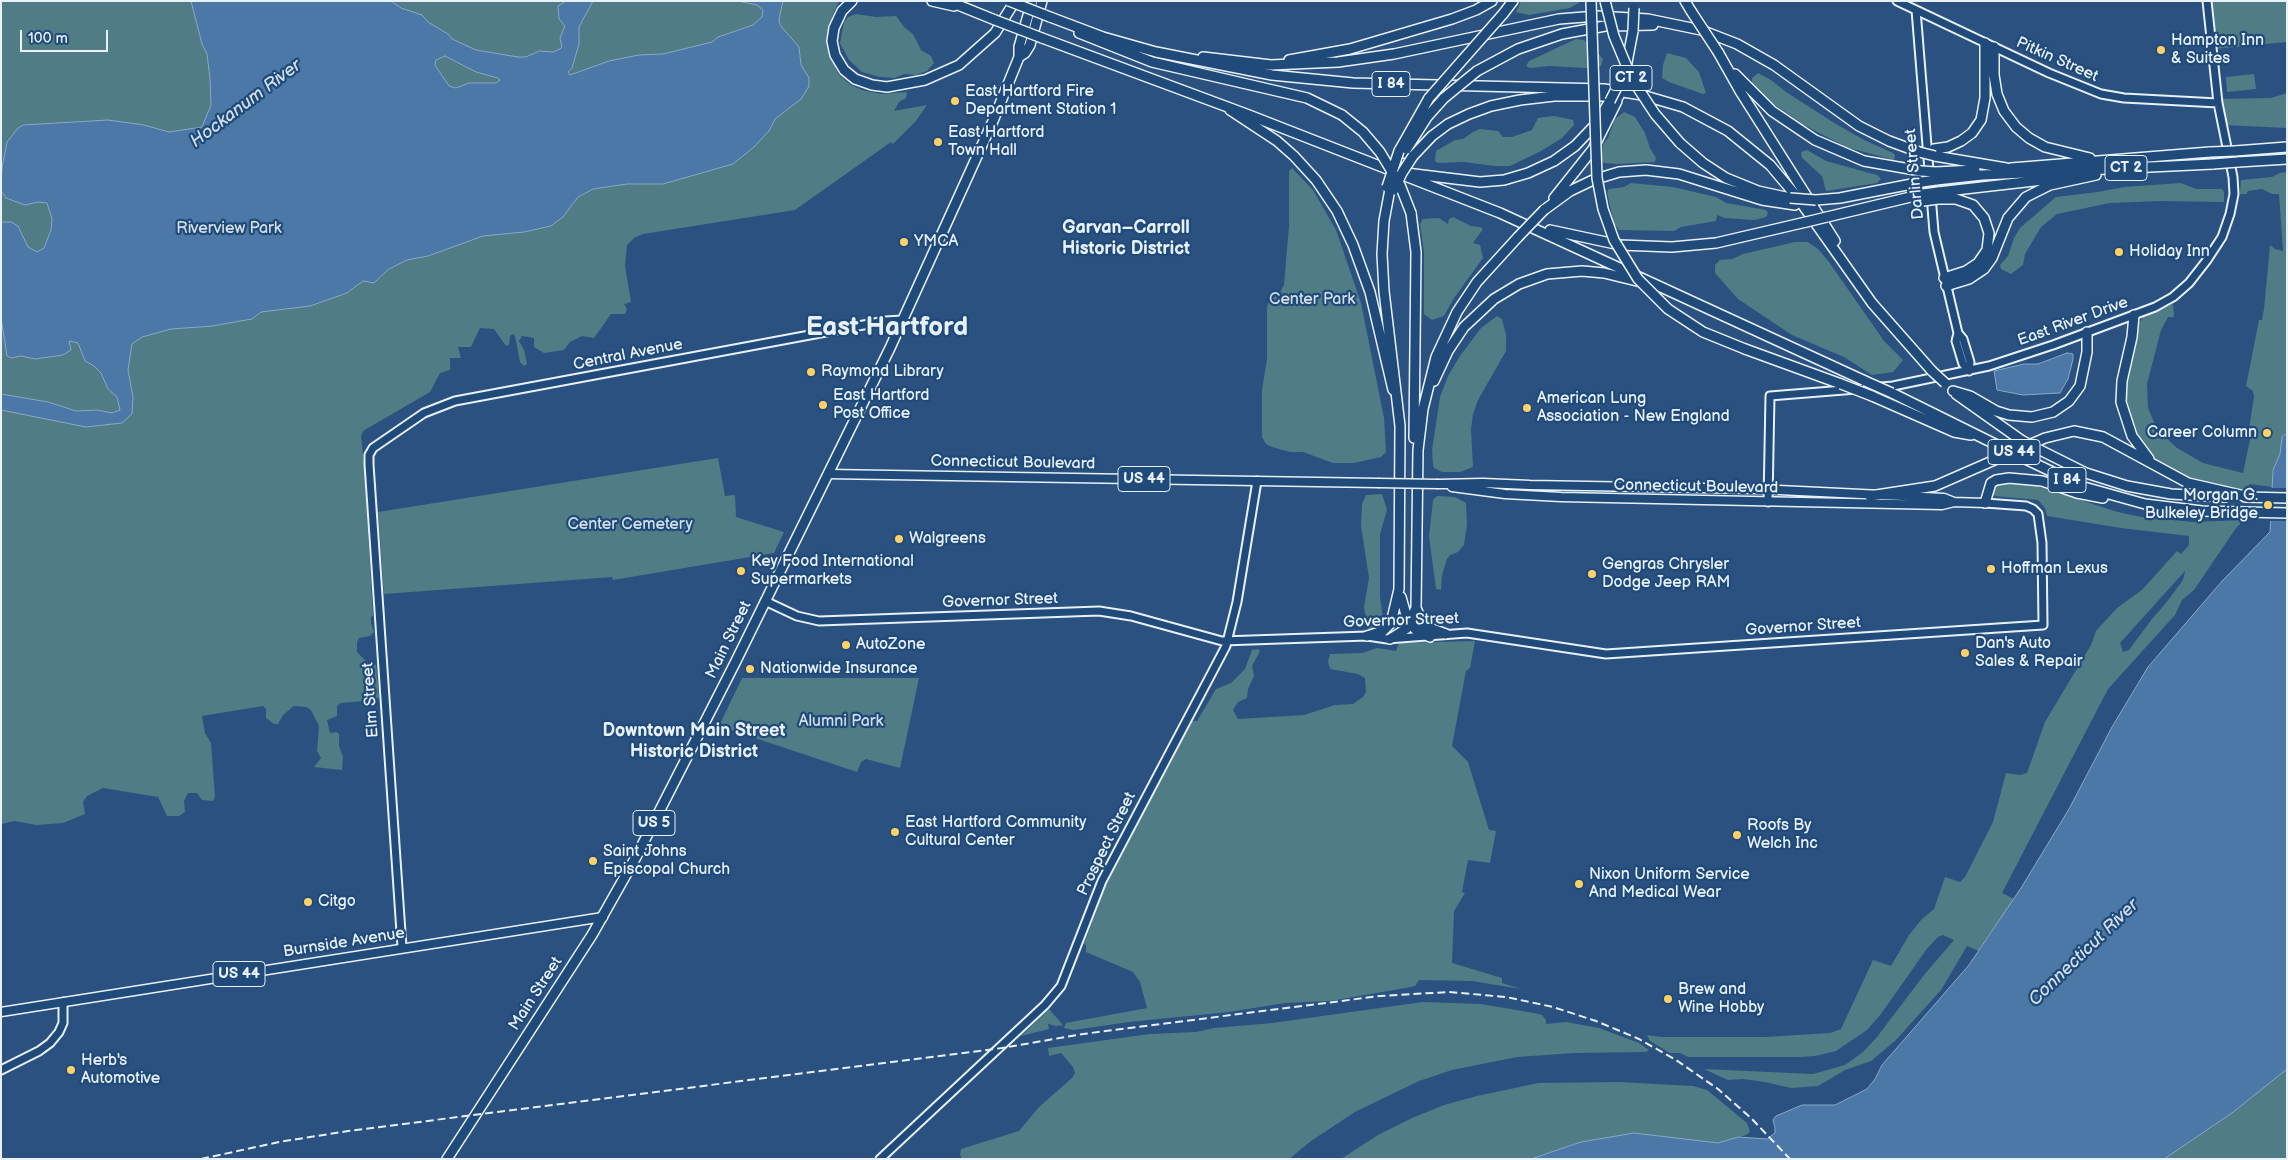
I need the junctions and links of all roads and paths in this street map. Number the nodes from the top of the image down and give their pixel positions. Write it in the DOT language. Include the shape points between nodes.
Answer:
graph roads {
  1 [pos="852,1"];
  2 [pos="932,1"];
  3 [pos="948,1"];
  4 [pos="1010,1"];
  5 [pos="1015,1"];
  6 [pos="1032,1"];
  7 [pos="1042,1"];
  8 [pos="1492,1"];
  9 [pos="1514,1"];
  10 [pos="1591,1"];
  11 [pos="1605,1"];
  12 [pos="1685,1"];
  13 [pos="1897,1"];
  14 [pos="2207,1"];
  15 [pos="1634,5"];
  16 [pos="966,8"];
  17 [pos="1916,10"];
  18 [pos="1065,23"];
  19 [pos="1691,28"];
  20 [pos="1102,36"];
  21 [pos="1985,42"];
  22 [pos="1994,47"];
  23 [pos="1718,52"];
  24 [pos="1020,57"];
  25 [pos="1236,62"];
  26 [pos="1614,101"];
  27 [pos="2218,103"];
  28 [pos="1226,106"];
  29 [pos="1683,107"];
  30 [pos="2287,147"];
  31 [pos="1934,152"];
  32 [pos="1405,153"];
  33 [pos="2287,159"];
  34 [pos="2100,161"];
  35 [pos="2213,164"];
  36 [pos="2006,168"];
  37 [pos="1398,173"];
  38 [pos="2096,175"];
  39 [pos="1936,176"];
  40 [pos="1391,189"];
  41 [pos="1938,196"];
  42 [pos="1793,202"];
  43 [pos="1544,210"];
  44 [pos="1512,218"];
  45 [pos="1945,282"];
  46 [pos="1673,291"];
  47 [pos="1869,299"];
  48 [pos="2134,315"];
  49 [pos="903,320"];
  50 [pos="2087,332"];
  51 [pos="1968,371"];
  52 [pos="1953,391"];
  53 [pos="1397,397"];
  54 [pos="1420,427"];
  55 [pos="1976,435"];
  56 [pos="1418,450"];
  57 [pos="370,451"];
  58 [pos="2154,465"];
  59 [pos="828,474"];
  60 [pos="1257,481"];
  61 [pos="1438,484"];
  62 [pos="1769,490"];
  63 [pos="1870,496"];
  64 [pos="2249,497"];
  65 [pos="2120,498"];
  66 [pos="2287,498"];
  67 [pos="1768,502"];
  68 [pos="1954,502"];
  69 [pos="1985,503"];
  70 [pos="2287,513"];
  71 [pos="1399,589"];
  72 [pos="765,601"];
  73 [pos="1416,608"];
  74 [pos="1410,624"];
  75 [pos="1446,634"];
  76 [pos="1368,636"];
  77 [pos="1430,637"];
  78 [pos="1390,639"];
  79 [pos="1228,641"];
  80 [pos="603,917"];
  81 [pos="402,948"];
  82 [pos="63,1002"];
  83 [pos="1,1012"];
  84 [pos="1,1070"];
  85 [pos="447,1159"];
  86 [pos="880,1159"];
  1 -- 5 [label="highway" via="842,11 834,28 832,41 836,57 855,79 891,87 925,80 960,65 995,33"];
  2 -- 16 [label="highway"];
  3 -- 16 [label="highway, I 84"];
  4 -- 18 [label="highway, I 84, bridge"];
  6 -- 24 [label="highway, Main Street / US 5" via="1018,48"];
  7 -- 24 [label="highway, Main Street / US 5" via="1030,45"];
  8 -- 25 [label="highway" via="1452,19 1344,51 1295,59"];
  9 -- 32 [label="highway, bridge" via="1429,98"];
  10 -- 55 [label="highway, bridge" via="1597,174 1603,209 1614,240 1638,279 1668,309 1700,330 1872,396 1955,432"];
  11 -- 42 [label="highway, CT 2, bridge" via="1614,36 1632,79 1655,114 1680,143 1726,178"];
  12 -- 23 [label="highway, CT 2, bridge"];
  13 -- 17 [label="main road, Pitkin Street"];
  14 -- 27 [label="main road, East River Drive"];
  15 -- 26 [label="highway, bridge" via="1627,65"];
  16 -- 28 [label="highway, I 84, bridge"];
  17 -- 21 [label="main road, Pitkin Street"];
  17 -- 45 [label="main road, Darlin Street" via="1931,205 1935,241"];
  18 -- 20 [label="highway, I 84"];
  18 -- 56 [label="highway, bridge" via="1089,39 1148,60 1302,97 1342,115 1366,135 1400,185 1411,213 1416,252 1413,432"];
  19 -- 25 [label="highway" via="1636,18 1574,17 1354,61 1280,65"];
  19 -- 31 [label="highway" via="1725,38 1758,55 1859,126 1916,149"];
  19 -- 32 [label="highway, bridge" via="1626,24 1580,30 1524,47 1477,71 1444,98 1426,118"];
  20 -- 25 [label="highway"];
  20 -- 29 [label="highway, I 84" via="1185,59 1279,76 1366,84 1604,89 1642,95"];
  21 -- 22 [label="main road, Pitkin Street"];
  21 -- 31 [label="highway" via="1985,98 1981,120 1961,142"];
  22 -- 27 [label="main road, Pitkin Street" via="2101,94"];
  22 -- 34 [label="highway" via="1997,94 2016,127 2028,138 2050,149"];
  23 -- 39 [label="highway, CT 2, bridge" via="1757,98 1802,133 1855,158"];
  23 -- 47 [label="highway" via="1863,284"];
  24 -- 49 [label="highway, Main Street / US 5"];
  26 -- 37 [label="highway" via="1575,146 1551,163 1525,175 1480,182"];
  26 -- 43 [label="highway" via="1591,152"];
  27 -- 48 [label="main road, East River Drive" via="2234,188 2226,226 2211,255 2183,289 2164,303"];
  28 -- 37 [label="highway, I 84"];
  28 -- 53 [label="highway" via="1291,154 1313,176 1335,208 1366,279"];
  29 -- 32 [label="highway" via="1608,95 1520,100 1478,110 1453,121"];
  29 -- 47 [label="highway, I 84" via="1728,131 1770,165 1801,202"];
  30 -- 34 [label="highway, CT 2, bridge"];
  31 -- 36 [label="highway"];
  32 -- 40 [label="highway, bridge"];
  32 -- 40 [label="highway, bridge" via="1402,173"];
  33 -- 35 [label="highway, CT 2, bridge"];
  34 -- 36 [label="highway, CT 2"];
  35 -- 38 [label="highway"];
  35 -- 39 [label="highway, CT 2"];
  36 -- 39 [label="highway, CT 2"];
  37 -- 44 [label="highway, I 84"];
  38 -- 41 [label="highway" via="2007,182"];
  38 -- 45 [label="highway" via="2050,185 2026,197 2008,218 1992,258 1984,269 1969,279"];
  39 -- 42 [label="highway, CT 2, bridge" via="1922,182 1818,202"];
  40 -- 53 [label="highway" via="1382,232 1382,270"];
  41 -- 44 [label="highway, bridge" via="1862,208 1716,243 1660,248 1581,238"];
  41 -- 45 [label="highway" via="1973,205 1984,218 1989,233 1987,250 1978,264"];
  42 -- 43 [label="highway" via="1762,200 1679,174 1646,170 1598,178 1574,189"];
  43 -- 54 [label="highway, bridge" via="1474,286 1454,319 1433,368"];
  44 -- 46 [label="highway, I 84"];
  45 -- 51 [label="main road, Darlin Street" via="1958,333 1964,339 1968,354"];
  46 -- 54 [label="highway" via="1612,274 1585,271 1547,274 1510,288 1483,308 1454,340 1436,377"];
  46 -- 55 [label="highway, I 84, bridge"];
  47 -- 52 [label="highway, I 84, bridge" via="1898,335"];
  48 -- 50 [label="main road, East River Drive"];
  48 -- 58 [label="highway" via="2121,402 2132,436"];
  49 -- 57 [label="main road, Central Avenue" via="455,401 424,413"];
  49 -- 59 [label="highway, Main Street / US 5"];
  50 -- 51 [label="main road, East River Drive"];
  50 -- 52 [label="highway" via="2087,352 2080,386 2069,401 2051,413 2032,417 2011,416"];
  51 -- 62 [label="main road, East River Drive" via="1876,388 1770,396"];
  52 -- 64 [label="highway, I 84, bridge" via="1988,419 2034,448 2090,474 2182,496"];
  53 -- 71 [label="highway"];
  54 -- 56 [label="highway"];
  55 -- 65 [label="highway, I 84, bridge" via="2074,483"];
  56 -- 73 [label="highway"];
  57 -- 81 [label="main road, Elm Street"];
  58 -- 63 [label="highway, US 44" via="2100,436 2068,431 1935,486"];
  58 -- 64 [label="highway, US 44" via="2190,484"];
  59 -- 60 [label="main road, Connecticut Boulevard / US 44"];
  59 -- 72 [label="highway, Main Street / US 5"];
  60 -- 61 [label="main road, Connecticut Boulevard / US 44, bridge"];
  60 -- 79 [label="main road, Prospect Street"];
  61 -- 62 [label="main road, Connecticut Boulevard / US 44"];
  61 -- 67 [label="main road, Connecticut Boulevard / US 44" via="1530,496"];
  62 -- 63 [label="main road, Connecticut Boulevard / US 44"];
  62 -- 67 [label="main road, East River Drive"];
  63 -- 68 [label="main road, Connecticut Boulevard" via="1942,498"];
  64 -- 66 [label="highway, I 84"];
  65 -- 69 [label="highway, US 44" via="2090,496 2042,481 2009,478 1992,482"];
  65 -- 70 [label="highway, I 84" via="2178,509"];
  67 -- 68 [label="main road, Connecticut Boulevard / US 44" via="1942,505"];
  68 -- 69 [label="main road, Connecticut Boulevard / US 44"];
  69 -- 75 [label="main road, Governor Street" via="2026,506 2038,514 2042,543 2043,624 1606,654 1483,635"];
  71 -- 74 [label="highway" via="1404,614"];
  71 -- 76 [label="highway" via="1390,624 1382,632"];
  72 -- 79 [label="main road, Governor Street" via="796,616 819,621 1099,611"];
  72 -- 80 [label="highway, Main Street / US 5"];
  73 -- 74 [label="highway"];
  73 -- 75 [label="highway" via="1424,626"];
  74 -- 77 [label="highway"];
  74 -- 78 [label="highway" via="1404,632"];
  75 -- 77 [label="main road, Governor Street"];
  76 -- 78 [label="main road, Governor Street"];
  76 -- 79 [label="main road, Governor Street"];
  77 -- 78 [label="main road, Governor Street"];
  79 -- 86 [label="main road, Prospect Street" via="1102,881 1061,986 1045,1005"];
  80 -- 81 [label="main road, Burnside Avenue / US 44"];
  80 -- 85 [label="highway, Main Street / US 5"];
  81 -- 82 [label="main road, Burnside Avenue / US 44"];
  82 -- 83 [label="main road, Burnside Avenue / US 44"];
  82 -- 84 [label="main road" via="63,1023 50,1044"];
}
